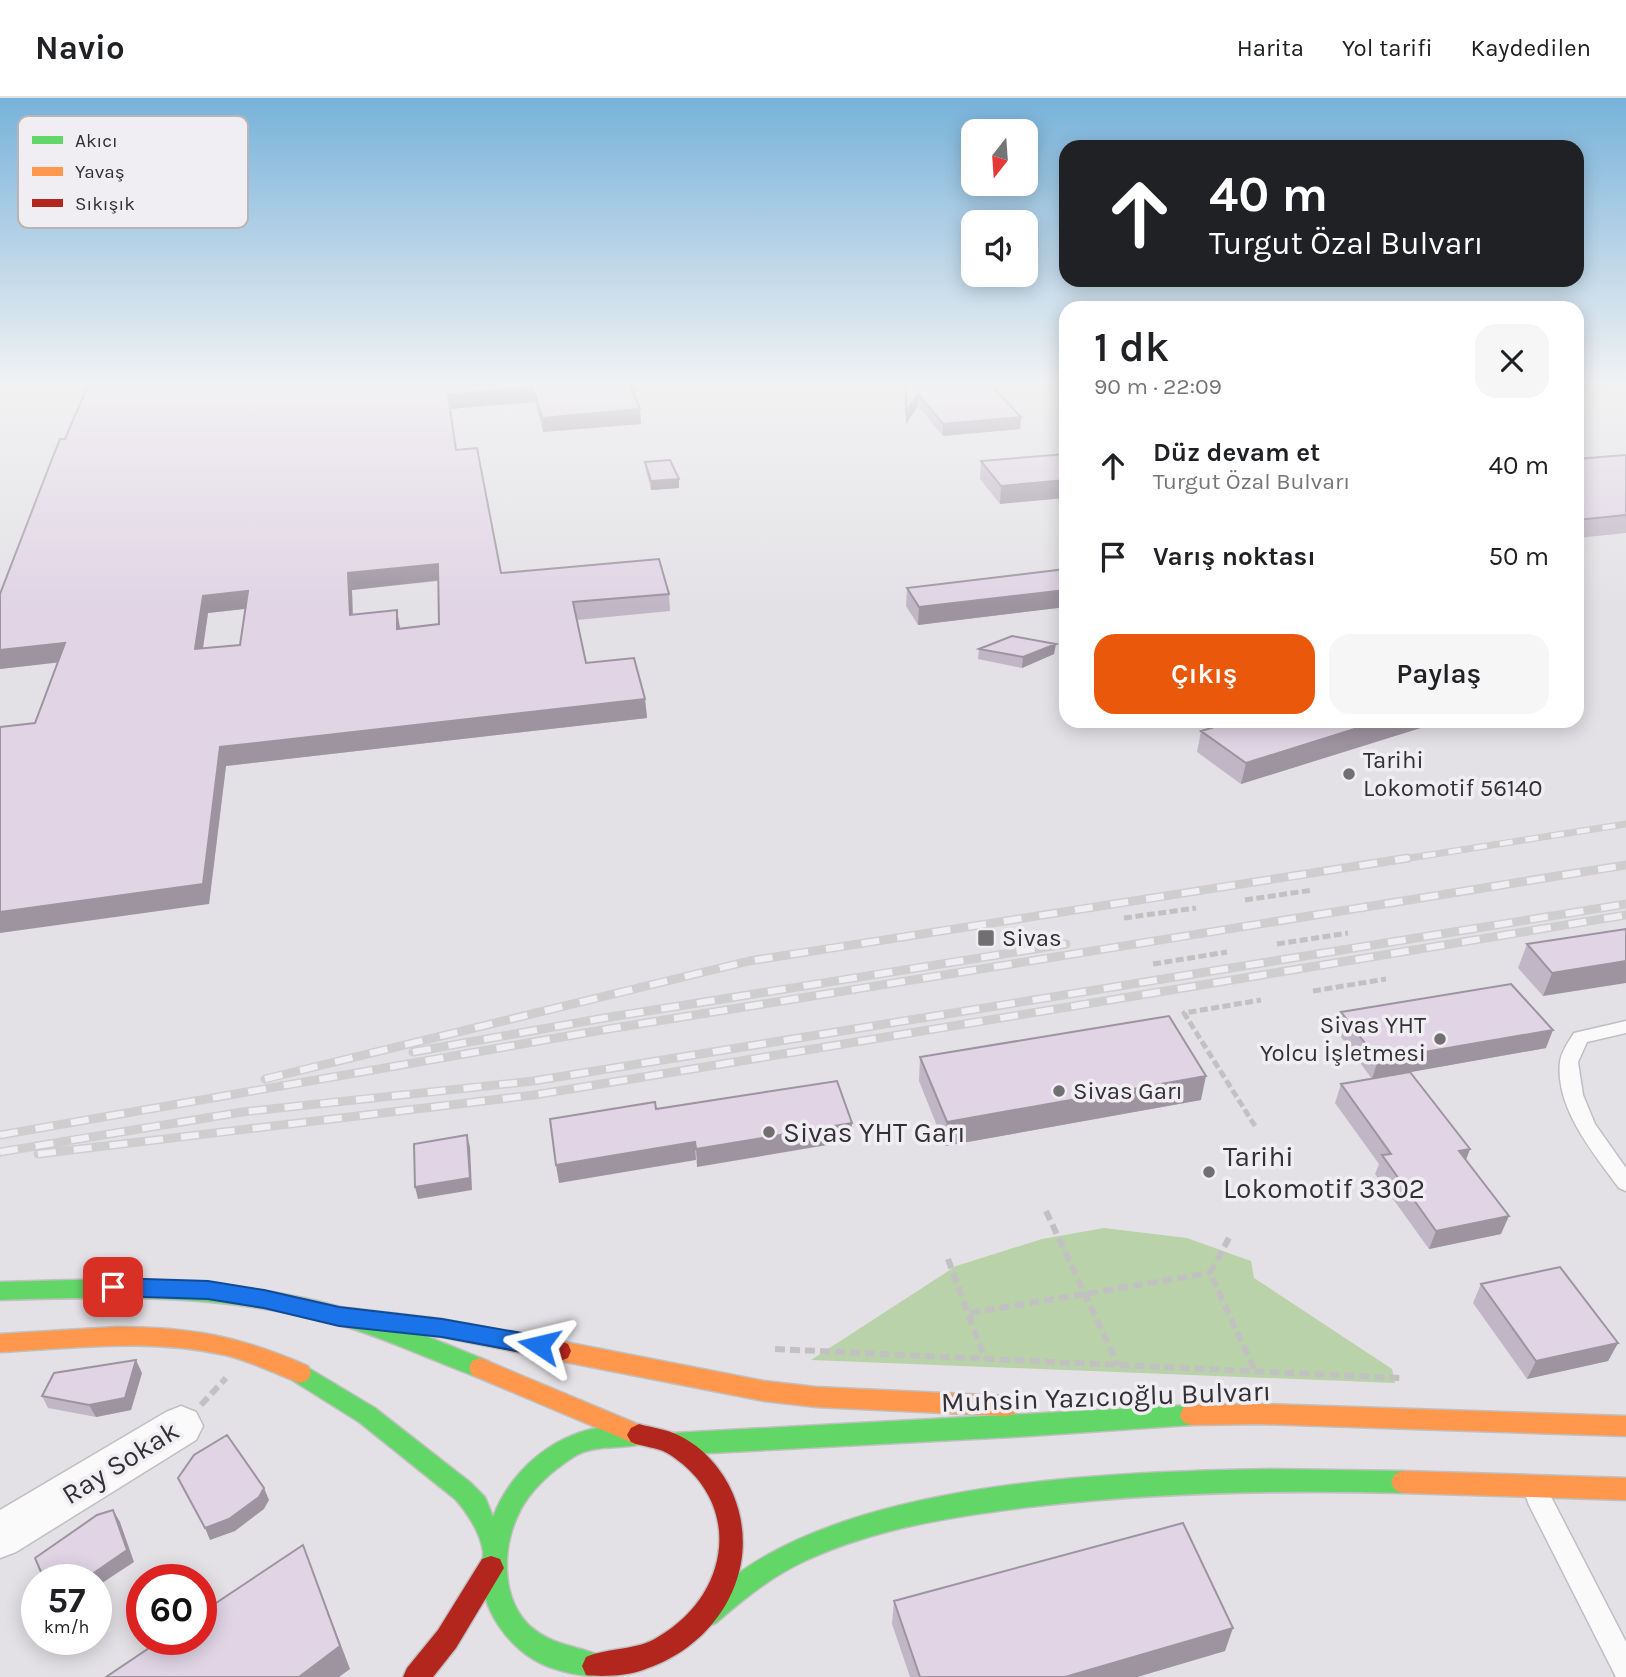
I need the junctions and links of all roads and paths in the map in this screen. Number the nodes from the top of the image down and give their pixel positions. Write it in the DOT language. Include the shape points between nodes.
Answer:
graph roads {
  1 [pos="1313,890"];
  2 [pos="1245,900"];
  3 [pos="1196,908"];
  4 [pos="1124,918"];
  5 [pos="1348,933"];
  6 [pos="1278,944"];
  7 [pos="1227,952"];
  8 [pos="1153,964"];
  9 [pos="1386,979"];
  10 [pos="1313,991"];
  11 [pos="1261,1000"];
  12 [pos="1626,1027"];
  13 [pos="1255,1126"];
  14 [pos="1626,1183"];
  15 [pos="1046,1211"];
  16 [pos="1229,1238"];
  17 [pos="947,1259"];
  18 [pos="1210,1273"];
  19 [pos="0,1291"];
  20 [pos="1085,1294"];
  21 [pos="970,1313"];
  22 [pos="339,1317"];
  23 [pos="0,1343"];
  24 [pos="775,1349"];
  25 [pos="985,1359"];
  26 [pos="1118,1365"];
  27 [pos="1255,1371"];
  28 [pos="229,1375"];
  29 [pos="1406,1378"];
  30 [pos="1024,1407"];
  31 [pos="1051,1408"];
  32 [pos="1157,1415"];
  33 [pos="181,1426"];
  34 [pos="1626,1426"];
  35 [pos="639,1435"];
  36 [pos="673,1444"];
  37 [pos="1534,1489"];
  38 [pos="1626,1489"];
  39 [pos="0,1536"];
  40 [pos="493,1545"];
  41 [pos="491,1569"];
  42 [pos="696,1625"];
  43 [pos="1626,1669"];
  44 [pos="636,1672"];
  45 [pos="416,1677"];
  46 [pos="594,1677"];
  1 -- 2 [label="path"];
  3 -- 4 [label="path"];
  5 -- 6 [label="path"];
  7 -- 8 [label="path"];
  9 -- 10 [label="path"];
  11 -- 13 [label="path" via="1184,1013"];
  12 -- 14 [label="lane" via="1580,1037 1569,1060 1573,1090 1589,1132"];
  15 -- 20 [label="path"];
  16 -- 18 [label="path"];
  17 -- 21 [label="path"];
  18 -- 20 [label="path"];
  18 -- 27 [label="path"];
  19 -- 22 [label="main road" via="208,1290"];
  20 -- 21 [label="path"];
  20 -- 26 [label="path"];
  21 -- 25 [label="path"];
  22 -- 30 [label="main road" via="442,1328 764,1391"];
  22 -- 35 [label="main road" via="444,1352"];
  23 -- 40 [label="main road" via="181,1336 246,1348 279,1361 314,1378 463,1492 477,1505"];
  24 -- 25 [label="path"];
  25 -- 26 [label="path"];
  26 -- 27 [label="path"];
  27 -- 29 [label="path"];
  28 -- 33 [label="path, Ray Sokak"];
  31 -- 32 [label="main road"];
  32 -- 34 [label="main road, Muhsin Yazıcıoğlu Bulvarı"];
  32 -- 36 [label="main road, Muhsin Yazıcıoğlu Bulvarı"];
  33 -- 39 [label="street, Ray Sokak"];
  35 -- 36 [label="main road"];
  35 -- 40 [label="main road" via="603,1436 567,1448 535,1469 511,1498"];
  36 -- 42 [label="main road" via="715,1478 734,1529 724,1587"];
  37 -- 38 [label="main road"];
  37 -- 42 [label="main road" via="1238,1480 1118,1486 971,1503 858,1529 797,1552 748,1580"];
  37 -- 43 [label="lane"];
  40 -- 41 [label="main road"];
  41 -- 44 [label="main road" via="505,1615 520,1634 547,1654 580,1665"];
  41 -- 45 [label="main road" via="447,1639"];
  42 -- 44 [label="street" via="664,1662"];
  44 -- 46 [label="main road"];
}
